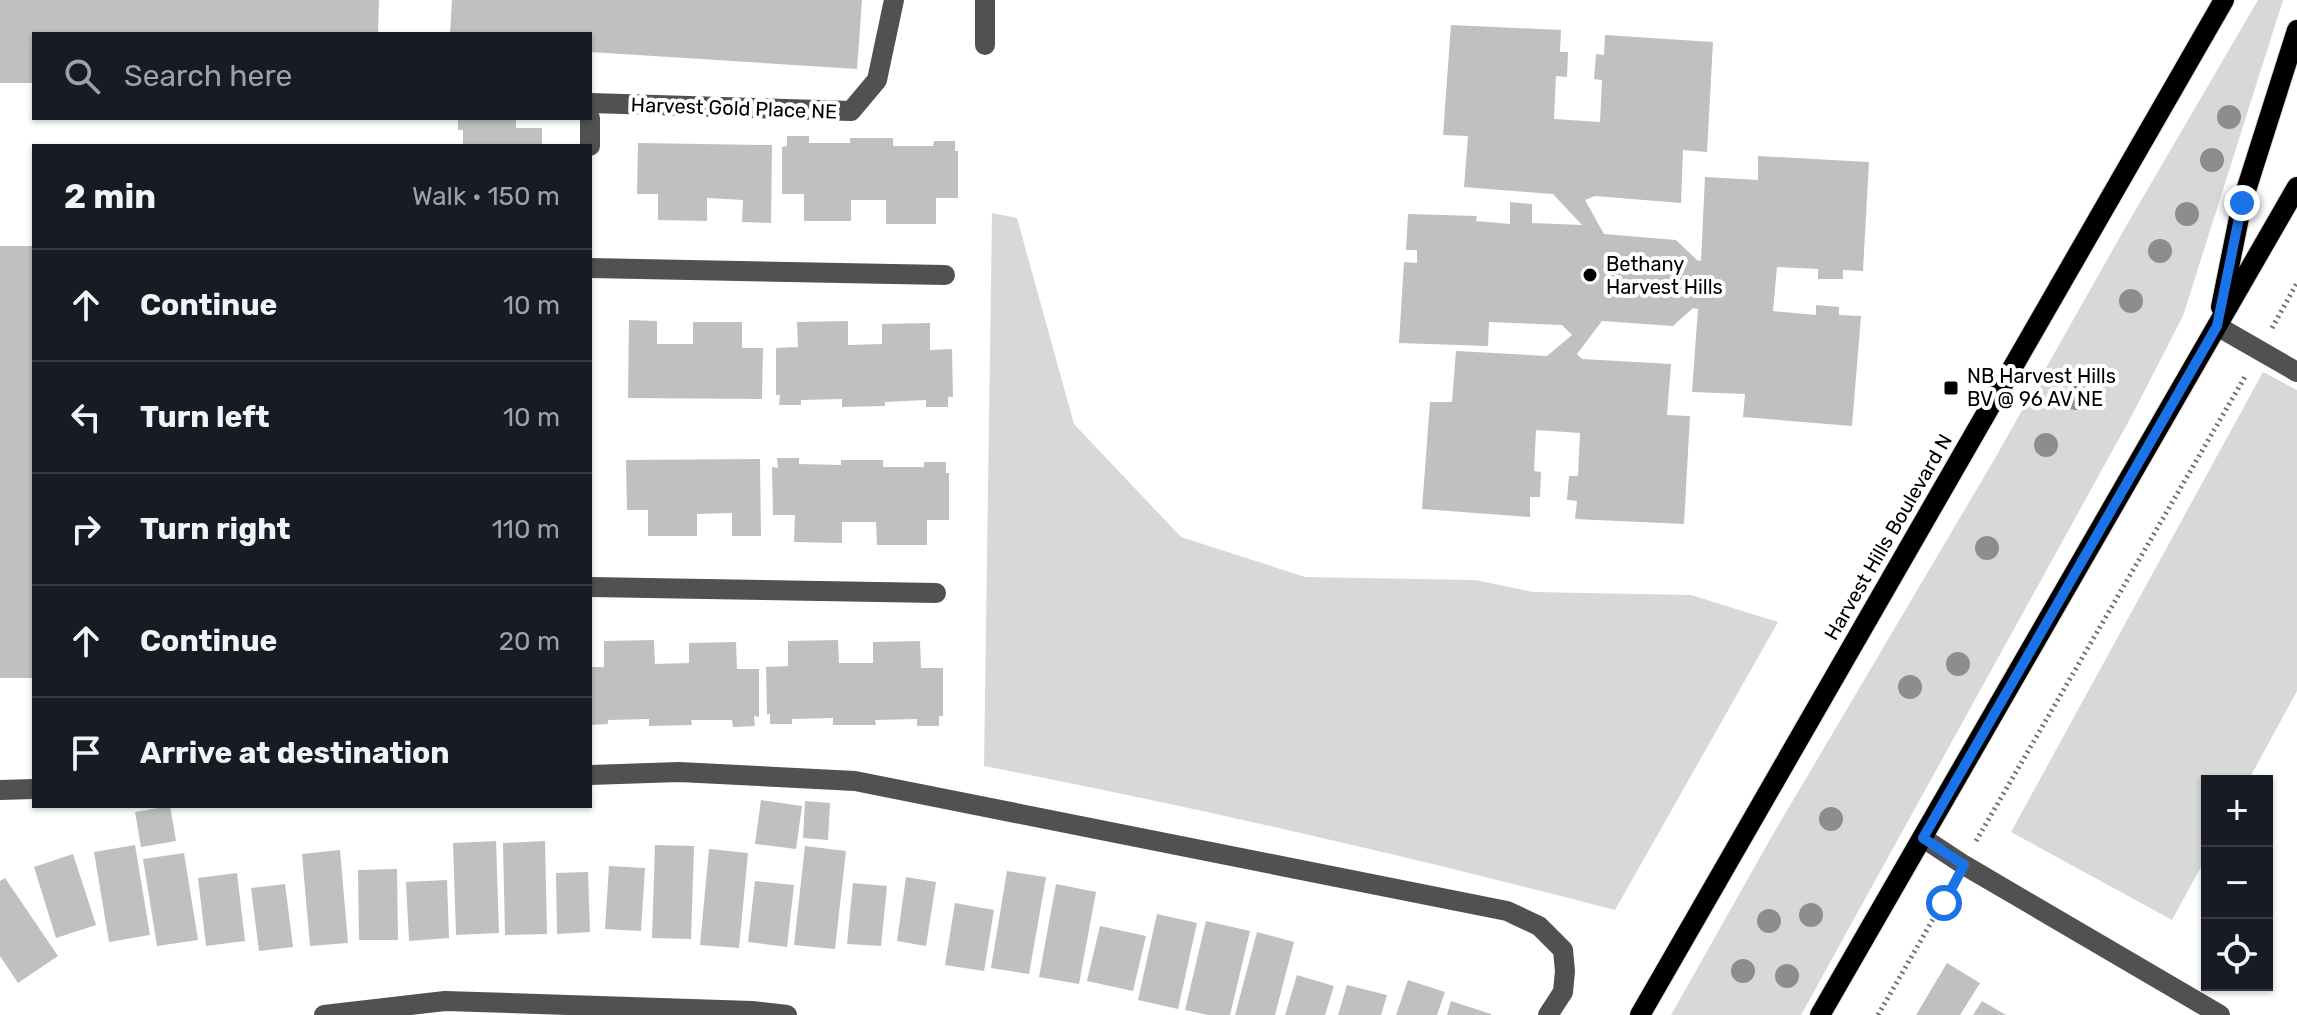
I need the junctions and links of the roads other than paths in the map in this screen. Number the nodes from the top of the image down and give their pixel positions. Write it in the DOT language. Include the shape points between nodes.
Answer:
graph roads {
  1 [pos="894,0"];
  2 [pos="985,0"];
  3 [pos="2224,0"];
  4 [pos="2297,30"];
  5 [pos="985,45"];
  6 [pos="592,103"];
  7 [pos="590,120"];
  8 [pos="590,144"];
  9 [pos="2297,187"];
  10 [pos="592,268"];
  11 [pos="945,275"];
  12 [pos="2217,326"];
  13 [pos="2297,372"];
  14 [pos="592,587"];
  15 [pos="936,593"];
  16 [pos="592,775"];
  17 [pos="32,789"];
  18 [pos="0,790"];
  19 [pos="1923,838"];
  20 [pos="324,1015"];
  21 [pos="787,1015"];
  22 [pos="1548,1015"];
  23 [pos="1640,1015"];
  24 [pos="1820,1015"];
  25 [pos="2220,1015"];
  1 -- 6 [label="street, Harvest Gold Place NE" via="877,80 851,111"];
  2 -- 5 [label="street"];
  3 -- 23 [label="main road, Harvest Hills Boulevard N"];
  4 -- 12 [label="main road" via="2242,203"];
  7 -- 8 [label="street"];
  9 -- 12 [label="main road"];
  10 -- 11 [label="street"];
  12 -- 13 [label="street"];
  12 -- 19 [label="main road"];
  14 -- 15 [label="street"];
  16 -- 22 [label="street" via="679,772 855,781 1507,911 1539,926 1563,950 1563,992"];
  17 -- 18 [label="street"];
  19 -- 24 [label="main road"];
  19 -- 25 [label="street"];
  20 -- 21 [label="street" via="445,1001"];
}
